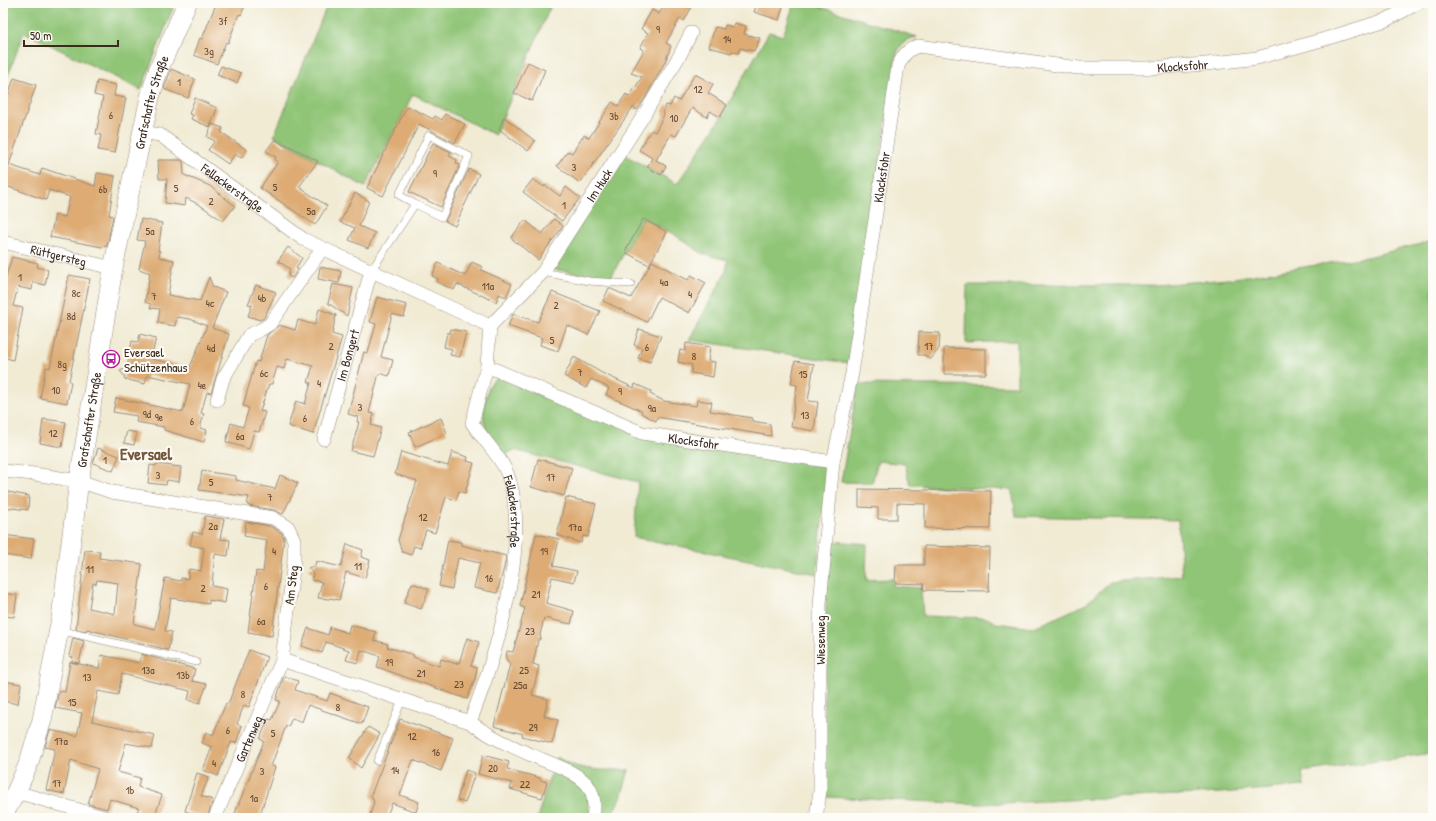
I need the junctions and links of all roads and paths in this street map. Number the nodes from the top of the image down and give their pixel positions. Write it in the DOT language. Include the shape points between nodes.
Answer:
graph roads {
  1 [pos="187,3"];
  2 [pos="1418,3"];
  3 [pos="690,33"];
  4 [pos="142,132"];
  5 [pos="415,204"];
  6 [pos="3,242"];
  7 [pos="322,249"];
  8 [pos="113,268"];
  9 [pos="371,271"];
  10 [pos="543,272"];
  11 [pos="631,284"];
  12 [pos="490,326"];
  13 [pos="487,366"];
  14 [pos="217,400"];
  15 [pos="324,439"];
  16 [pos="833,462"];
  17 [pos="3,471"];
  18 [pos="79,481"];
  19 [pos="59,630"];
  20 [pos="282,660"];
  21 [pos="196,662"];
  22 [pos="402,700"];
  23 [pos="470,722"];
  24 [pos="377,761"];
  25 [pos="16,792"];
  26 [pos="3,814"];
  27 [pos="107,818"];
  28 [pos="215,818"];
  29 [pos="593,818"];
  30 [pos="816,818"];
  1 -- 4 [label="street, Grafschafter Straße" via="158,70"];
  2 -- 16 [label="street, Klocksfohr" via="1386,20 1325,39 1258,58 1206,64 1150,68 1079,68 918,46 910,49 904,54 898,66 853,366"];
  3 -- 10 [label="street, Im Huck" via="680,56 642,118"];
  4 -- 7 [label="street, Fellackerstraße" via="160,135 303,239"];
  4 -- 8 [label="street, Grafschafter Straße"];
  5 -- 5 [label="lane" via="399,195 429,135 469,156 442,217"];
  5 -- 9 [label="lane"];
  6 -- 8 [label="street, Rüttgersteg"];
  7 -- 9 [label="street, Fellackerstraße"];
  7 -- 14 [label="street" via="270,324 248,334 223,379"];
  8 -- 18 [label="street, Grafschafter Straße"];
  9 -- 12 [label="street, Fellackerstraße"];
  9 -- 15 [label="street, Im Bongert"];
  10 -- 11 [label="lane" via="589,281"];
  10 -- 12 [label="street, Im Huck"];
  12 -- 13 [label="street, Fellackerstraße"];
  13 -- 16 [label="street, Klocksfohr" via="642,434"];
  13 -- 23 [label="street, Fellackerstraße" via="472,423 507,472 515,502 514,562 484,686"];
  16 -- 30 [label="street, Wiesenweg" via="820,604 820,791"];
  17 -- 18 [label="street, Am Steg"];
  18 -- 19 [label="street, Grafschafter Straße"];
  18 -- 20 [label="street, Am Steg" via="112,492 273,518 288,527 294,540 294,561"];
  19 -- 21 [label="lane"];
  19 -- 25 [label="street, Grafschafter Straße" via="42,720 28,765"];
  20 -- 22 [label="street"];
  20 -- 28 [label="street, Gartenweg"];
  22 -- 23 [label="street"];
  22 -- 24 [label="lane"];
  23 -- 29 [label="street" via="489,736 569,771 586,783 592,791 595,804"];
  25 -- 26 [label="street, Grafschafter Straße"];
  25 -- 27 [label="street"];
}
